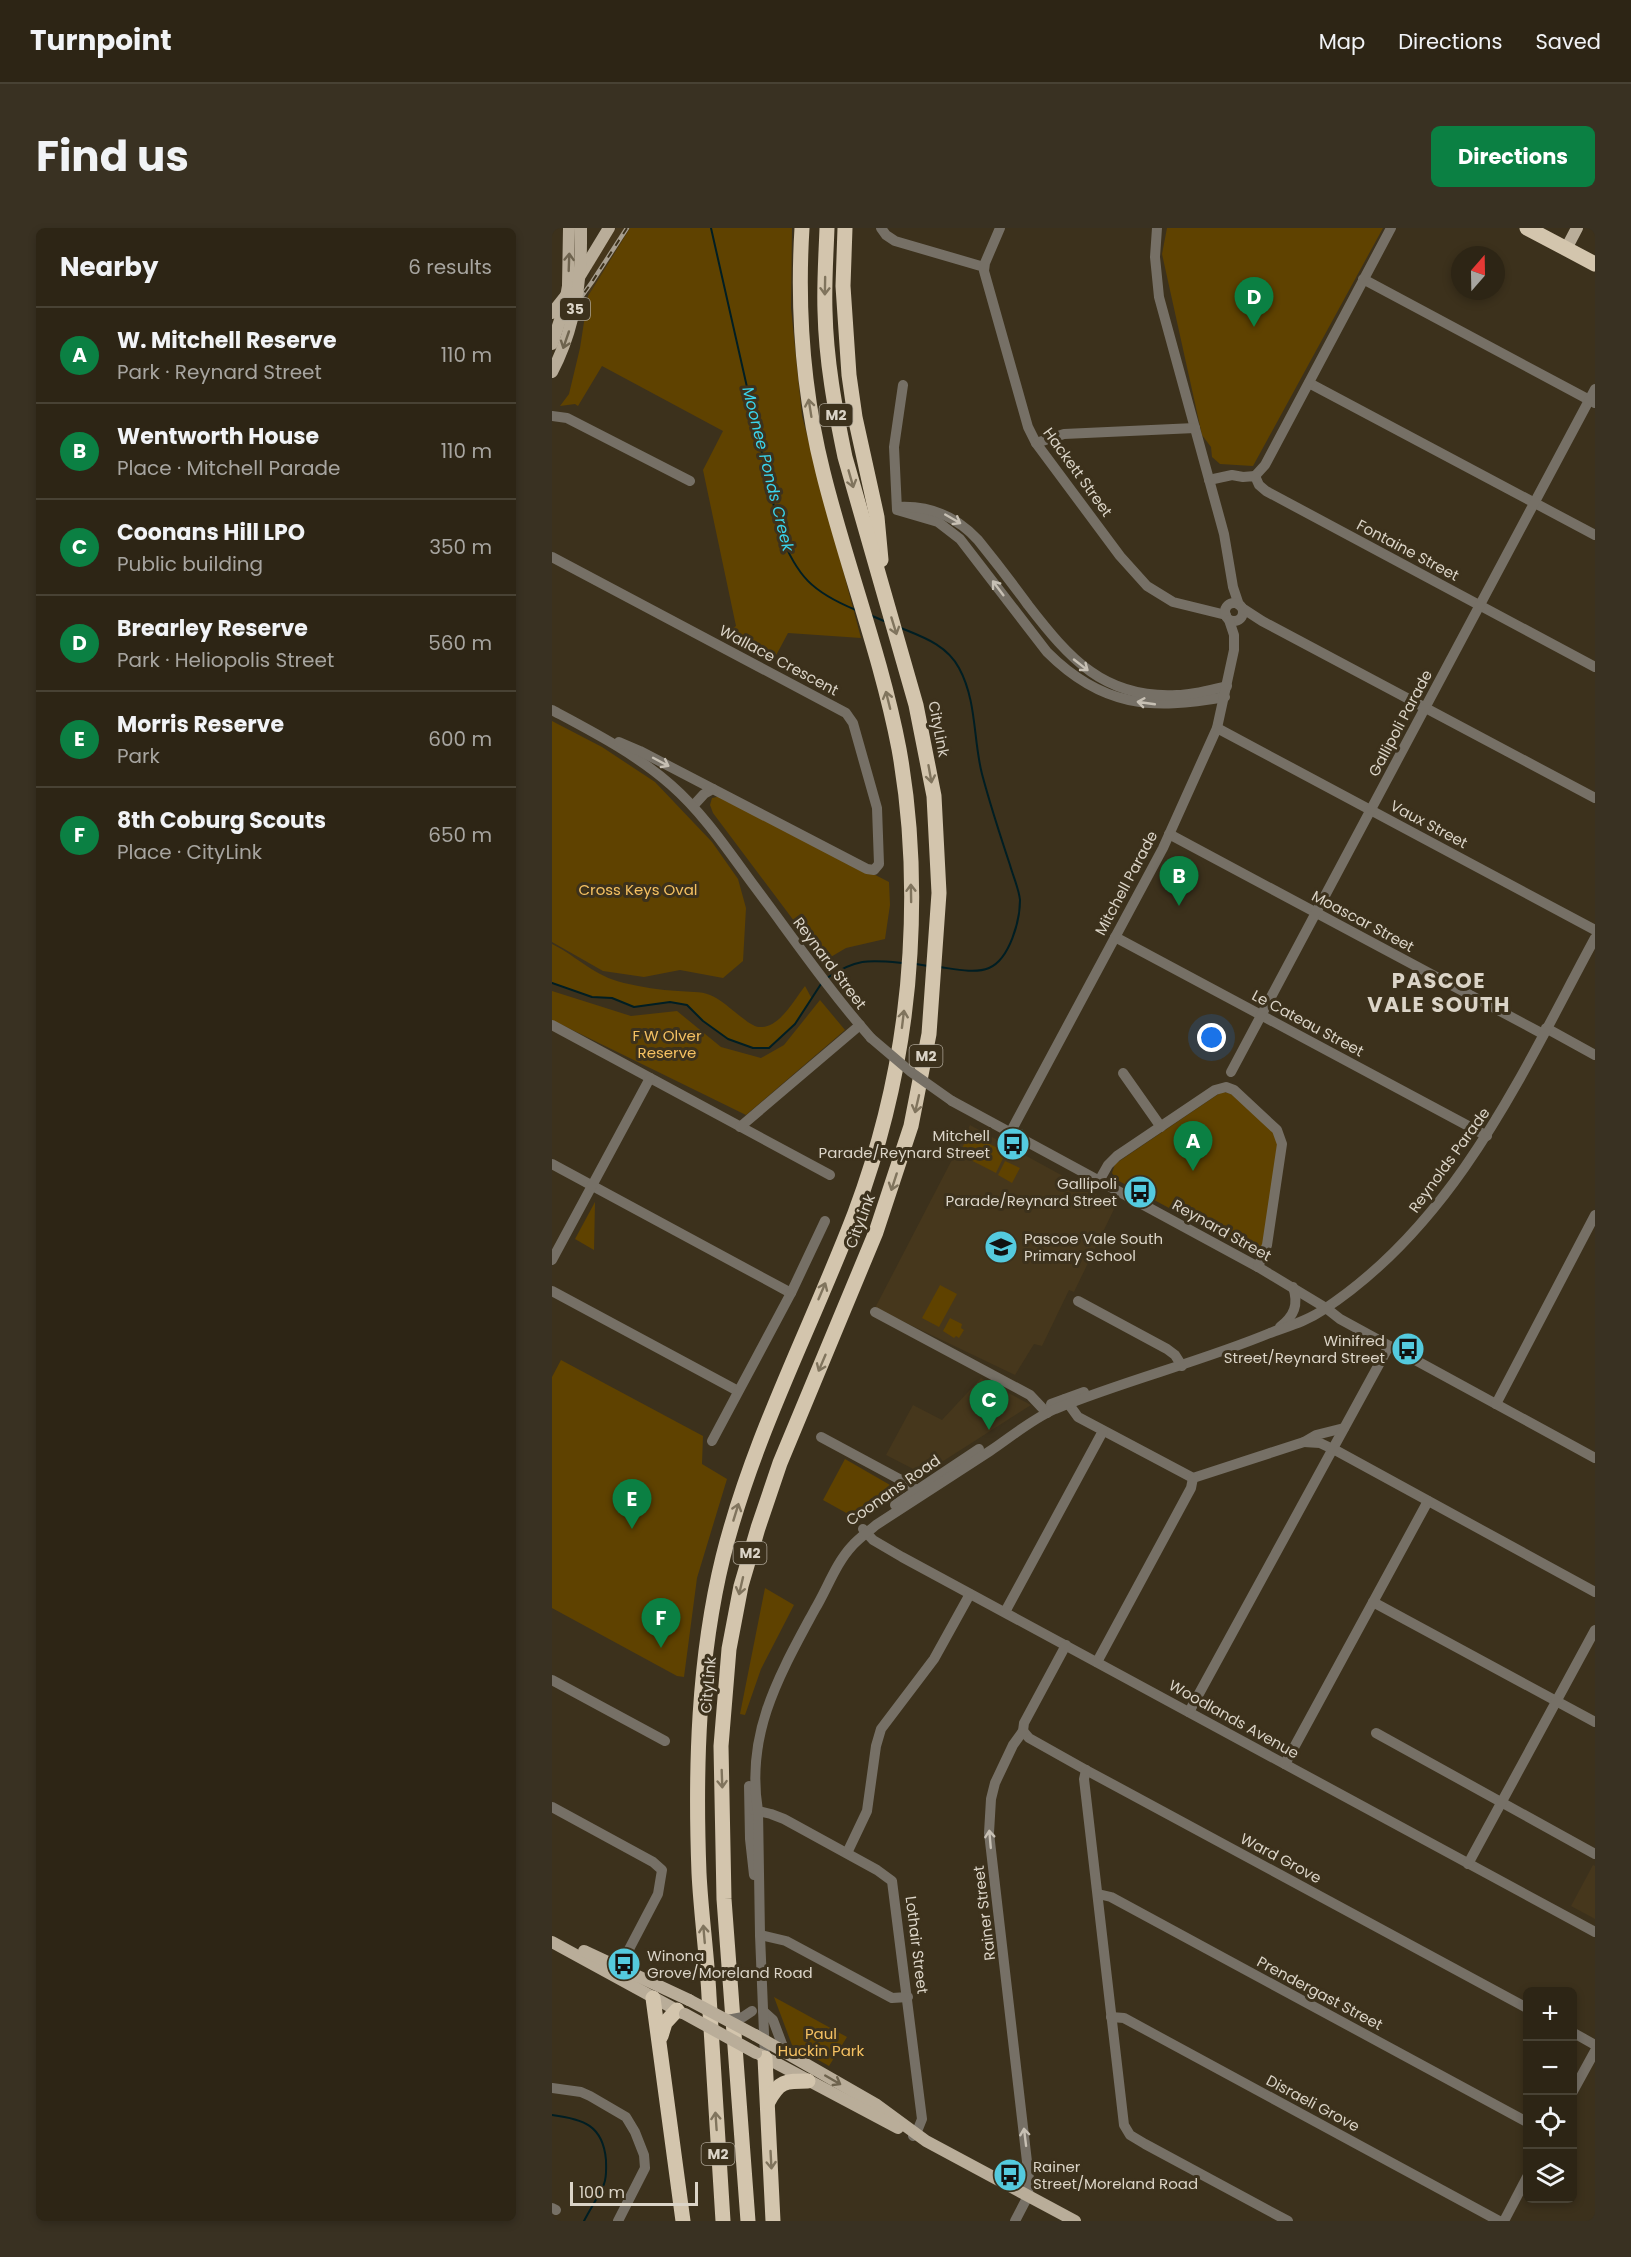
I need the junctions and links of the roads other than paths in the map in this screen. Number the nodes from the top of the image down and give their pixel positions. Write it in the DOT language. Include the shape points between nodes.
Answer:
graph roads {
  1 [pos="580,228"];
  2 [pos="609,228"];
  3 [pos="802,228"];
  4 [pos="827,228"];
  5 [pos="845,228"];
  6 [pos="881,228"];
  7 [pos="890,228"];
  8 [pos="1000,228"];
  9 [pos="1157,228"];
  10 [pos="1391,228"];
  11 [pos="1527,228"];
  12 [pos="1577,228"];
  13 [pos="573,236"];
  14 [pos="917,249"];
  15 [pos="1566,249"];
  16 [pos="1595,264"];
  17 [pos="984,267"];
  18 [pos="1363,279"];
  19 [pos="552,313"];
  20 [pos="552,344"];
  21 [pos="552,372"];
  22 [pos="1309,383"];
  23 [pos="903,385"];
  24 [pos="1595,388"];
  25 [pos="1592,402"];
  26 [pos="552,416"];
  27 [pos="1195,428"];
  28 [pos="1036,443"];
  29 [pos="1255,476"];
  30 [pos="1209,480"];
  31 [pos="690,481"];
  32 [pos="1534,503"];
  33 [pos="1595,535"];
  34 [pos="552,557"];
  35 [pos="885,596"];
  36 [pos="1479,605"];
  37 [pos="1234,612"];
  38 [pos="1595,667"];
  39 [pos="1226,692"];
  40 [pos="1425,707"];
  41 [pos="552,710"];
  42 [pos="1217,728"];
  43 [pos="588,729"];
  44 [pos="713,789"];
  45 [pos="1595,798"];
  46 [pos="693,806"];
  47 [pos="1370,810"];
  48 [pos="1169,834"];
  49 [pos="1316,913"];
  50 [pos="1595,930"];
  51 [pos="1115,937"];
  52 [pos="1595,938"];
  53 [pos="1261,1016"];
  54 [pos="552,1025"];
  55 [pos="860,1025"];
  56 [pos="1545,1031"];
  57 [pos="1595,1055"];
  58 [pos="1123,1072"];
  59 [pos="1231,1072"];
  60 [pos="650,1078"];
  61 [pos="740,1126"];
  62 [pos="1161,1127"];
  63 [pos="1011,1132"];
  64 [pos="1488,1136"];
  65 [pos="552,1164"];
  66 [pos="830,1175"];
  67 [pos="1099,1181"];
  68 [pos="592,1186"];
  69 [pos="1595,1215"];
  70 [pos="825,1221"];
  71 [pos="552,1260"];
  72 [pos="1258,1267"];
  73 [pos="1293,1287"];
  74 [pos="552,1291"];
  75 [pos="790,1293"];
  76 [pos="1078,1301"];
  77 [pos="1326,1308"];
  78 [pos="875,1312"];
  79 [pos="1273,1332"];
  80 [pos="1389,1346"];
  81 [pos="1180,1363"];
  82 [pos="738,1391"];
  83 [pos="1067,1402"];
  84 [pos="1496,1404"];
  85 [pos="1045,1411"];
  86 [pos="1344,1428"];
  87 [pos="1103,1431"];
  88 [pos="822,1437"];
  89 [pos="712,1441"];
  90 [pos="1304,1442"];
  91 [pos="1333,1449"];
  92 [pos="1595,1458"];
  93 [pos="1193,1478"];
  94 [pos="919,1493"];
  95 [pos="1428,1501"];
  96 [pos="864,1530"];
  97 [pos="1595,1592"];
  98 [pos="970,1594"];
  99 [pos="1373,1602"];
  100 [pos="1005,1612"];
  101 [pos="1595,1630"];
  102 [pos="1066,1646"];
  103 [pos="1097,1662"];
  104 [pos="552,1680"];
  105 [pos="1557,1701"];
  106 [pos="1189,1712"];
  107 [pos="1595,1722"];
  108 [pos="1023,1731"];
  109 [pos="1376,1734"];
  110 [pos="664,1741"];
  111 [pos="1285,1764"];
  112 [pos="1086,1770"];
  113 [pos="1501,1803"];
  114 [pos="552,1807"];
  115 [pos="754,1810"];
  116 [pos="847,1853"];
  117 [pos="1595,1854"];
  118 [pos="1468,1864"];
  119 [pos="1098,1894"];
  120 [pos="1595,1932"];
  121 [pos="760,1935"];
  122 [pos="552,1936"];
  123 [pos="552,1942"];
  124 [pos="626,1955"];
  125 [pos="908,1997"];
  126 [pos="653,1998"];
  127 [pos="1523,2006"];
  128 [pos="685,2008"];
  129 [pos="757,2011"];
  130 [pos="1111,2017"];
  131 [pos="727,2020"];
  132 [pos="1577,2035"];
  133 [pos="759,2037"];
  134 [pos="1595,2045"];
  135 [pos="1595,2051"];
  136 [pos="785,2052"];
  137 [pos="661,2054"];
  138 [pos="761,2055"];
  139 [pos="808,2081"];
  140 [pos="1577,2084"];
  141 [pos="552,2088"];
  142 [pos="768,2102"];
  143 [pos="1523,2120"];
  144 [pos="918,2136"];
  145 [pos="1523,2185"];
  146 [pos="1028,2196"];
  147 [pos="618,2221"];
  148 [pos="683,2221"];
  149 [pos="723,2221"];
  150 [pos="748,2221"];
  151 [pos="773,2221"];
  152 [pos="1014,2221"];
  153 [pos="1075,2221"];
  154 [pos="1288,2221"];
  155 [pos="1499,2221"];
  156 [pos="1504,2221"];
  1 -- 13 [label="main road, 35"];
  2 -- 19 [label="main road" via="582,274"];
  149 -- 3 [label="highway, CityLink / M2, one-way" via="699,1874 700,1740 711,1621 722,1562 751,1463 856,1210 885,1118 901,1035 910,952 912,894 906,801 891,712 823,473 805,375 800,324"];
  4 -- 35 [label="highway, CityLink / M2, one-way" via="825,313 836,416"];
  5 -- 35 [label="highway" via="843,286 849,375 877,517"];
  6 -- 14 [label="street" via="890,239"];
  7 -- 14 [label="street"];
  8 -- 17 [label="street"];
  9 -- 27 [label="street, Mitchell Parade" via="1159,297"];
  10 -- 18 [label="street"];
  11 -- 15 [label="highway"];
  12 -- 15 [label="main road"];
  20 -- 13 [label="main road, 35, one-way, bridge" via="566,297"];
  13 -- 21 [label="main road, 35, one-way, bridge" via="581,273 577,302"];
  14 -- 17 [label="street"];
  15 -- 16 [label="highway"];
  17 -- 28 [label="street, Hackett Street" via="1028,427"];
  18 -- 22 [label="street"];
  18 -- 25 [label="street"];
  22 -- 29 [label="street" via="1265,465"];
  22 -- 32 [label="street"];
  23 -- 39 [label="street" via="894,447 897,508 939,512 967,528 1064,650 1102,679 1127,689 1168,695"];
  24 -- 25 [label="street, Gallipoli Parade"];
  25 -- 32 [label="street, Gallipoli Parade"];
  26 -- 31 [label="street" via="567,418"];
  27 -- 28 [label="street" via="1064,434"];
  27 -- 30 [label="street, Mitchell Parade"];
  28 -- 37 [label="street, Hackett Street" via="1139,579 1173,602 1197,609"];
  29 -- 30 [label="street"];
  29 -- 36 [label="street, Fontaine Street" via="1266,491"];
  30 -- 37 [label="street, Mitchell Parade" via="1228,553"];
  32 -- 33 [label="street"];
  32 -- 36 [label="street, Gallipoli Parade"];
  34 -- 44 [label="street, Wallace Crescent" via="846,713 853,723 877,807 879,864 873,870 867,869"];
  35 -- 150 [label="highway, CityLink / M2, one-way" via="916,705 934,796 939,894 936,952 919,1094 901,1160 863,1265 776,1474 741,1586 729,1649 721,1746 724,1899"];
  36 -- 38 [label="street, Fontaine Street"];
  36 -- 40 [label="street, Gallipoli Parade"];
  37 -- 39 [label="street, Mitchell Parade" via="1234,650"];
  37 -- 40 [label="street, Hackett Street" via="1262,621"];
  39 -- 42 [label="street, Mitchell Parade"];
  40 -- 45 [label="street, Hackett Street"];
  40 -- 47 [label="street, Gallipoli Parade"];
  41 -- 43 [label="street"];
  42 -- 47 [label="street, Vaux Street"];
  42 -- 48 [label="street, Mitchell Parade"];
  43 -- 44 [label="street, Wallace Crescent, one-way"];
  43 -- 46 [label="street, Reynard Street" via="671,785"];
  44 -- 46 [label="street"];
  46 -- 55 [label="street, Reynard Street"];
  47 -- 49 [label="street, Gallipoli Parade"];
  47 -- 50 [label="street, Vaux Street"];
  48 -- 49 [label="street, Moascar Street"];
  48 -- 51 [label="street, Mitchell Parade"];
  49 -- 53 [label="street, Gallipoli Parade"];
  49 -- 56 [label="street, Moascar Street"];
  51 -- 53 [label="street, Le Cateau Street"];
  51 -- 63 [label="street, Mitchell Parade"];
  52 -- 56 [label="street, Reynolds Parade"];
  53 -- 59 [label="street, Gallipoli Parade"];
  53 -- 64 [label="street, Le Cateau Street"];
  54 -- 60 [label="street"];
  55 -- 61 [label="street"];
  55 -- 63 [label="street, Reynard Street, bridge" via="911,1072 952,1101"];
  56 -- 57 [label="street, Moascar Street"];
  56 -- 64 [label="street, Reynolds Parade"];
  58 -- 62 [label="street"];
  60 -- 61 [label="street"];
  60 -- 68 [label="street"];
  61 -- 66 [label="street"];
  62 -- 67 [label="street" via="1112,1161"];
  62 -- 72 [label="street" via="1215,1090 1226,1087 1238,1092 1277,1130 1282,1149 1267,1245"];
  63 -- 67 [label="street, Reynard Street"];
  64 -- 77 [label="street, Reynolds Parade" via="1413,1233"];
  65 -- 68 [label="street"];
  67 -- 72 [label="street, Reynard Street"];
  68 -- 71 [label="street"];
  68 -- 75 [label="street"];
  69 -- 84 [label="street"];
  70 -- 75 [label="street"];
  72 -- 73 [label="street, Reynard Street"];
  73 -- 77 [label="street, Reynard Street"];
  73 -- 79 [label="street" via="1294,1311"];
  74 -- 82 [label="street"];
  75 -- 82 [label="street"];
  76 -- 81 [label="street" via="1167,1349"];
  77 -- 79 [label="street, Coonans Road"];
  77 -- 80 [label="street, Reynard Street"];
  78 -- 85 [label="street" via="1023,1392"];
  79 -- 81 [label="street, Coonans Road"];
  80 -- 84 [label="street, Reynard Street"];
  80 -- 86 [label="street"];
  81 -- 83 [label="street, Coonans Road"];
  82 -- 89 [label="street"];
  83 -- 85 [label="street, Coonans Road"];
  83 -- 87 [label="street" via="1078,1417"];
  84 -- 92 [label="street, Reynard Street"];
  85 -- 94 [label="street, Coonans Road"];
  86 -- 90 [label="street"];
  86 -- 91 [label="street"];
  87 -- 93 [label="street"];
  87 -- 100 [label="street"];
  88 -- 94 [label="street"];
  90 -- 91 [label="street"];
  90 -- 93 [label="street"];
  91 -- 95 [label="street"];
  91 -- 106 [label="street"];
  93 -- 103 [label="street"];
  94 -- 96 [label="street, Coonans Road"];
  95 -- 97 [label="street"];
  95 -- 99 [label="street"];
  96 -- 98 [label="street, Woodlands Avenue" via="877,1543"];
  96 -- 115 [label="street, Coonans Road" via="845,1555 771,1696 757,1751"];
  98 -- 100 [label="street, Woodlands Avenue"];
  98 -- 116 [label="street" via="934,1659 881,1729 867,1811"];
  99 -- 105 [label="street"];
  99 -- 111 [label="street"];
  100 -- 102 [label="street, Woodlands Avenue"];
  101 -- 105 [label="street"];
  102 -- 103 [label="street, Woodlands Avenue"];
  102 -- 108 [label="street, Rainer Street"];
  103 -- 106 [label="street, Woodlands Avenue"];
  104 -- 110 [label="street"];
  105 -- 107 [label="street"];
  105 -- 113 [label="street"];
  106 -- 111 [label="street, Woodlands Avenue"];
  108 -- 112 [label="street, Ward Grove"];
  146 -- 108 [label="street, Rainer Street, one-way" via="1029,2173 989,1833 994,1783"];
  109 -- 113 [label="street"];
  111 -- 118 [label="street, Woodlands Avenue"];
  112 -- 119 [label="street"];
  112 -- 127 [label="street, Ward Grove"];
  113 -- 117 [label="street"];
  113 -- 118 [label="street"];
  114 -- 124 [label="street" via="662,1870 658,1894"];
  115 -- 116 [label="street, Lothair Street" via="777,1815"];
  115 -- 121 [label="street, Coonans Road"];
  116 -- 125 [label="street, Lothair Street" via="890,1877 895,1885"];
  118 -- 120 [label="street, Woodlands Avenue"];
  119 -- 130 [label="street"];
  119 -- 143 [label="street, Prendergast Street" via="1111,1897"];
  121 -- 125 [label="street" via="786,1941 892,1998"];
  121 -- 129 [label="street, Coonans Road" via="763,1996"];
  122 -- 128 [label="main road"];
  123 -- 126 [label="main road"];
  125 -- 144 [label="street, Lothair Street" via="922,2119"];
  126 -- 128 [label="main road"];
  126 -- 137 [label="highway"];
  128 -- 131 [label="main road, bridge" via="706,2008"];
  128 -- 137 [label="highway" via="668,2019 662,2031"];
  128 -- 138 [label="main road, bridge"];
  129 -- 131 [label="street, bridge"];
  129 -- 133 [label="street"];
  129 -- 136 [label="street" via="773,2020"];
  130 -- 154 [label="street" via="1127,2131"];
  130 -- 155 [label="street, Disraeli Grove" via="1124,2018"];
  131 -- 133 [label="main road, bridge"];
  132 -- 134 [label="street"];
  133 -- 136 [label="main road"];
  133 -- 138 [label="street"];
  135 -- 140 [label="street"];
  136 -- 144 [label="main road, one-way" via="877,2105"];
  137 -- 148 [label="highway"];
  138 -- 139 [label="main road"];
  138 -- 142 [label="highway"];
  139 -- 142 [label="highway" via="783,2083"];
  139 -- 144 [label="main road"];
  141 -- 147 [label="street" via="590,2096 626,2117 636,2132 645,2168"];
  142 -- 151 [label="highway, one-way"];
  144 -- 146 [label="main road"];
  145 -- 156 [label="street"];
  146 -- 152 [label="street"];
  146 -- 153 [label="main road"];
}
